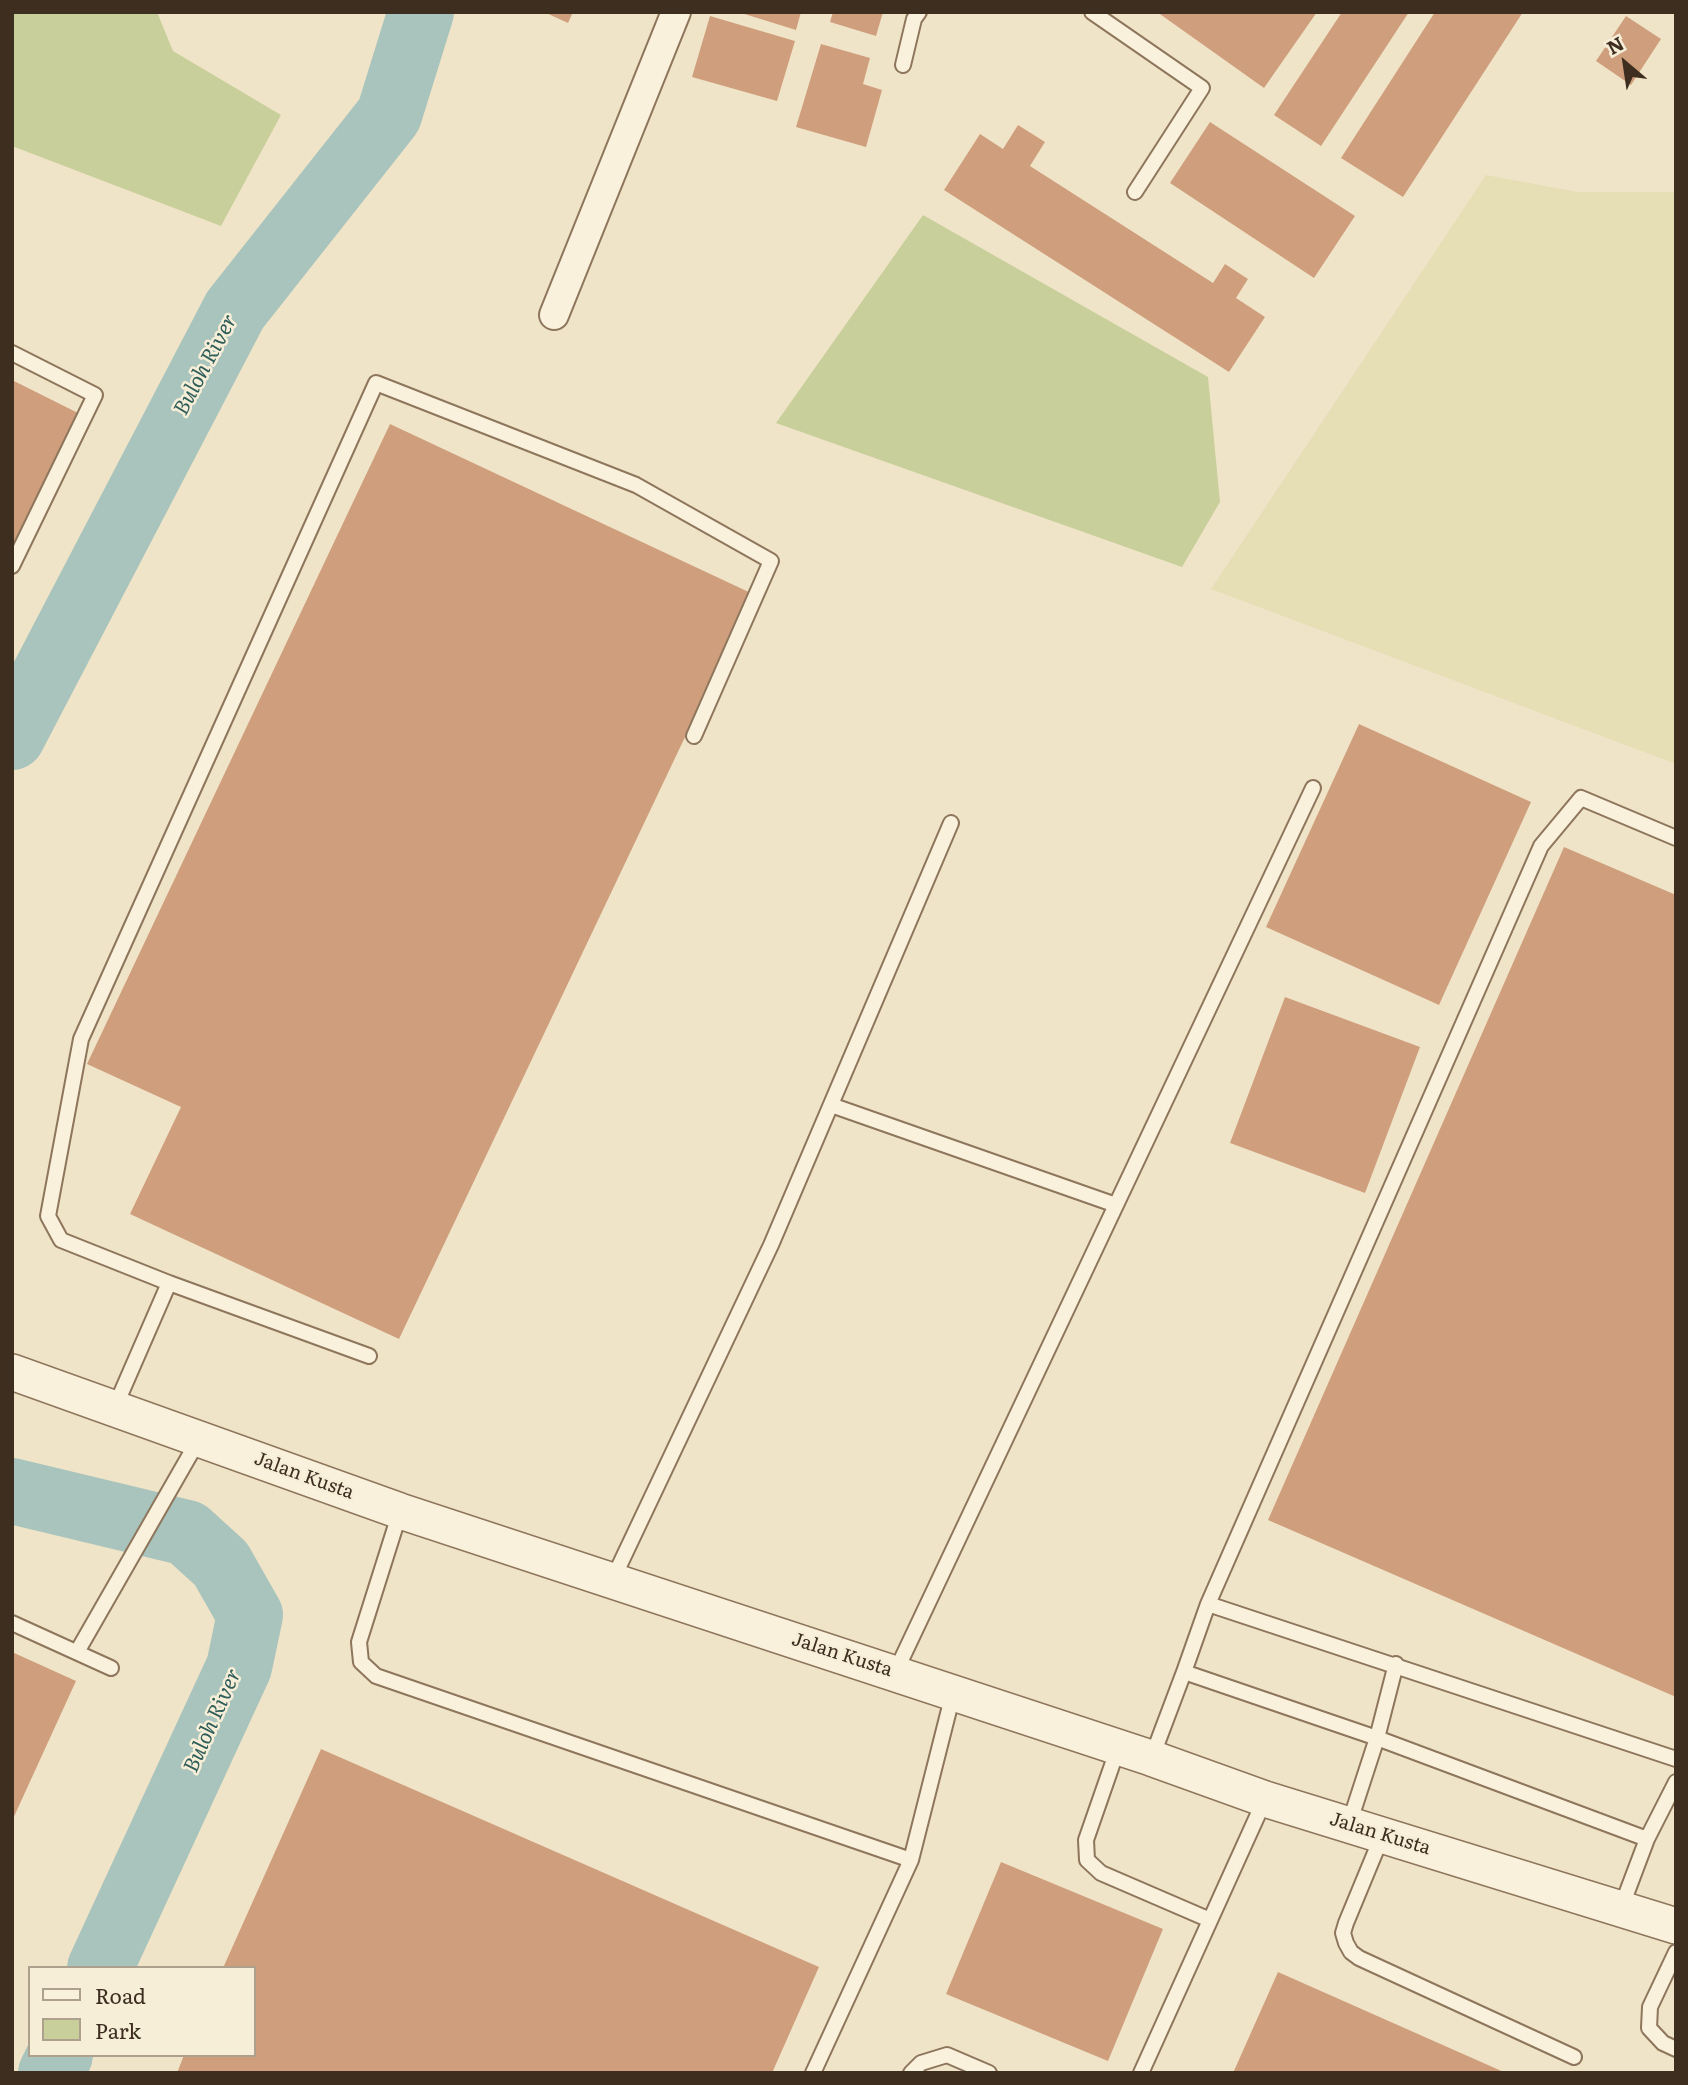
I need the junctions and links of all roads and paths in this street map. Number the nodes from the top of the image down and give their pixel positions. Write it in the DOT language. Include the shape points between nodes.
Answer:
graph roads {
  1 [pos="676,12"];
  2 [pos="919,12"];
  3 [pos="1092,12"];
  4 [pos="903,65"];
  5 [pos="1135,192"];
  6 [pos="554,315"];
  7 [pos="12,353"];
  8 [pos="12,566"];
  9 [pos="694,736"];
  10 [pos="1313,788"];
  11 [pos="951,823"];
  12 [pos="1676,838"];
  13 [pos="831,1105"];
  14 [pos="1116,1205"];
  15 [pos="169,1283"];
  16 [pos="369,1356"];
  17 [pos="12,1372"];
  18 [pos="115,1407"];
  19 [pos="200,1438"];
  20 [pos="400,1511"];
  21 [pos="613,1579"];
  22 [pos="1208,1604"];
  23 [pos="12,1623"];
  24 [pos="77,1652"];
  25 [pos="1396,1664"];
  26 [pos="111,1668"];
  27 [pos="1184,1672"];
  28 [pos="895,1673"];
  29 [pos="953,1692"];
  30 [pos="1377,1738"];
  31 [pos="1118,1748"];
  32 [pos="1151,1758"];
  33 [pos="1676,1759"];
  34 [pos="1676,1782"];
  35 [pos="1265,1799"];
  36 [pos="1349,1824"];
  37 [pos="1382,1835"];
  38 [pos="1647,1839"];
  39 [pos="911,1860"];
  40 [pos="1620,1909"];
  41 [pos="1210,1920"];
  42 [pos="1676,1926"];
  43 [pos="1676,1952"];
  44 [pos="1676,2049"];
  45 [pos="1574,2057"];
  46 [pos="813,2073"];
  47 [pos="912,2073"];
  48 [pos="989,2073"];
  49 [pos="1141,2073"];
  1 -- 6 [label="street"];
  2 -- 4 [label="lane"];
  3 -- 5 [label="lane" via="1202,88"];
  7 -- 8 [label="lane" via="95,395"];
  9 -- 15 [label="lane" via="771,561 636,485 376,383 81,1039 48,1216 61,1240"];
  10 -- 14 [label="lane"];
  11 -- 13 [label="lane"];
  12 -- 22 [label="lane" via="1581,797 1541,846"];
  13 -- 14 [label="lane"];
  13 -- 21 [label="lane" via="771,1245"];
  14 -- 28 [label="lane"];
  15 -- 16 [label="lane"];
  15 -- 18 [label="lane"];
  17 -- 18 [label="street, Jalan Kusta"];
  18 -- 19 [label="street, Jalan Kusta"];
  19 -- 20 [label="street, Jalan Kusta"];
  19 -- 24 [label="lane"];
  20 -- 21 [label="street, Jalan Kusta"];
  20 -- 39 [label="lane" via="359,1642 360,1662 376,1676"];
  21 -- 28 [label="street, Jalan Kusta"];
  22 -- 25 [label="lane"];
  22 -- 27 [label="lane"];
  23 -- 24 [label="lane"];
  24 -- 26 [label="lane"];
  25 -- 30 [label="lane"];
  25 -- 33 [label="lane"];
  27 -- 30 [label="lane"];
  27 -- 32 [label="lane"];
  28 -- 29 [label="street, Jalan Kusta"];
  29 -- 31 [label="street, Jalan Kusta"];
  29 -- 39 [label="lane"];
  30 -- 36 [label="lane"];
  30 -- 38 [label="lane"];
  31 -- 32 [label="street, Jalan Kusta"];
  31 -- 41 [label="lane" via="1086,1840 1087,1860 1101,1873"];
  32 -- 35 [label="street, Jalan Kusta"];
  34 -- 38 [label="lane"];
  35 -- 36 [label="street, Jalan Kusta"];
  35 -- 41 [label="lane"];
  36 -- 37 [label="street, Jalan Kusta"];
  37 -- 40 [label="street, Jalan Kusta"];
  37 -- 45 [label="lane" via="1343,1933 1351,1952"];
  38 -- 40 [label="lane"];
  39 -- 46 [label="lane"];
  40 -- 42 [label="street, Jalan Kusta"];
  41 -- 49 [label="lane"];
  43 -- 44 [label="lane" via="1650,2007 1649,2028"];
  47 -- 48 [label="lane" via="921,2063 947,2055"];
}
